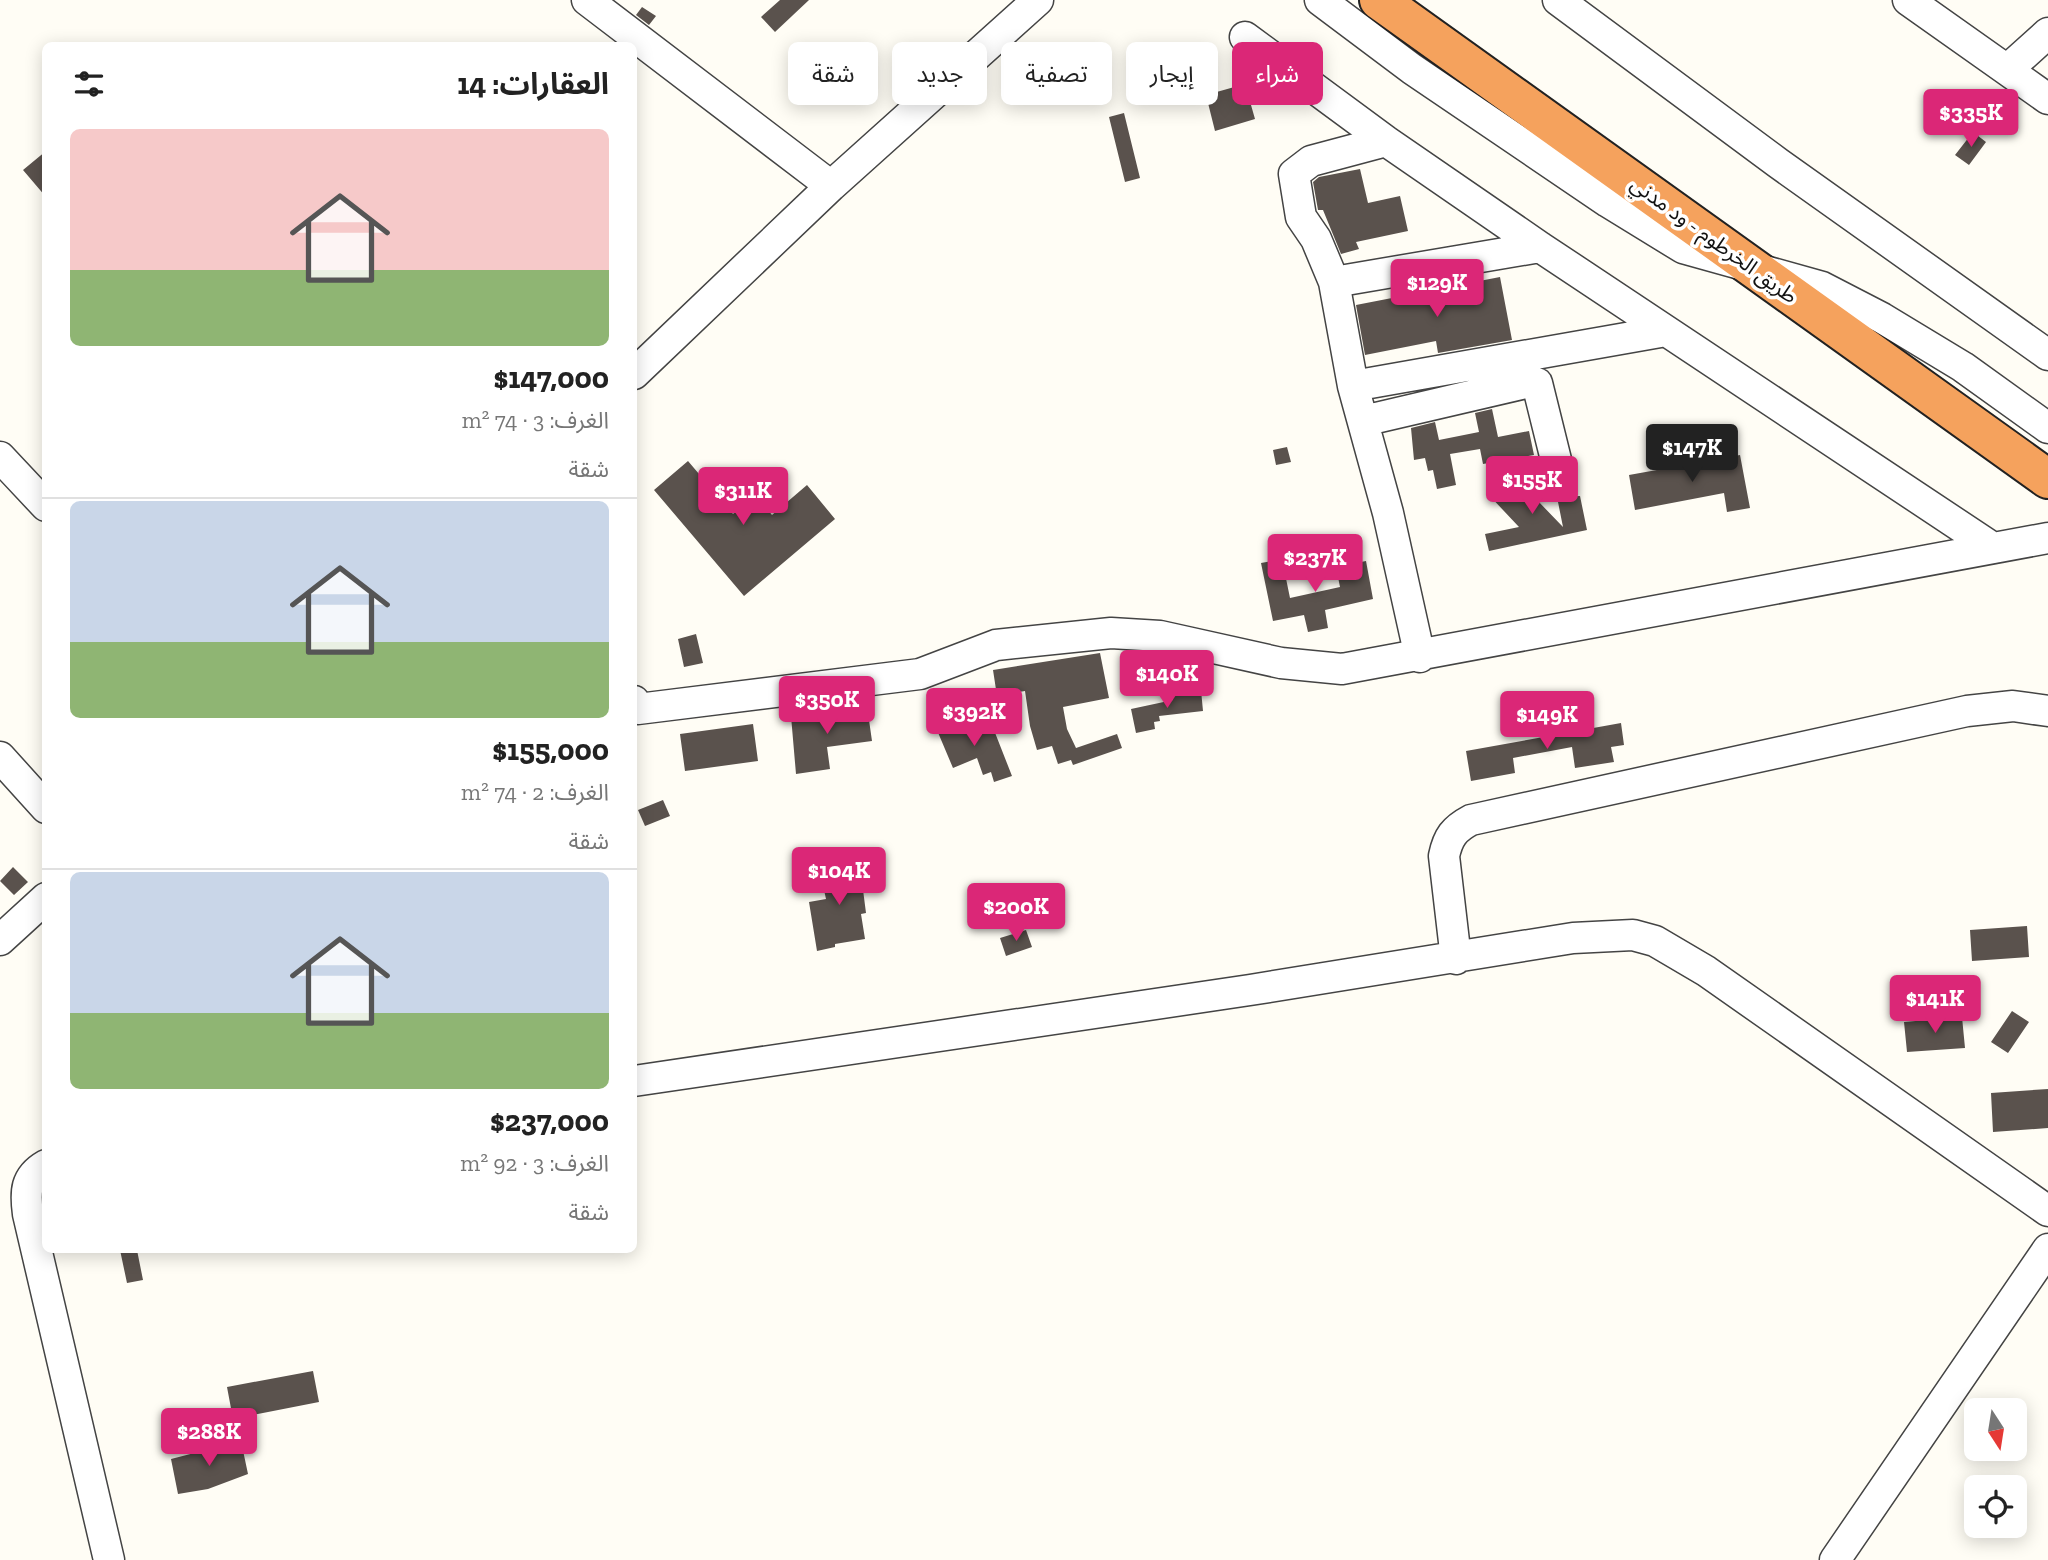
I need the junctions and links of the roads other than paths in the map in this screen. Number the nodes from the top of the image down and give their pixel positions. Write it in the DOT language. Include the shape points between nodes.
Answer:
graph roads {
  1 [pos="587,0"];
  2 [pos="1038,0"];
  3 [pos="1320,0"];
  4 [pos="1379,0"];
  5 [pos="1558,0"];
  6 [pos="1908,0"];
  7 [pos="2048,33"];
  8 [pos="1245,37"];
  9 [pos="2007,70"];
  10 [pos="2048,99"];
  11 [pos="1386,141"];
  12 [pos="831,186"];
  13 [pos="1540,247"];
  14 [pos="1748,265"];
  15 [pos="1334,282"];
  16 [pos="1667,331"];
  17 [pos="2048,355"];
  18 [pos="637,371"];
  19 [pos="1353,386"];
  20 [pos="1363,421"];
  21 [pos="2048,428"];
  22 [pos="0,457"];
  23 [pos="1559,472"];
  24 [pos="2048,479"];
  25 [pos="42,502"];
  26 [pos="2048,538"];
  27 [pos="1993,548"];
  28 [pos="1420,657"];
  29 [pos="637,707"];
  30 [pos="2048,711"];
  31 [pos="3,766"];
  32 [pos="42,804"];
  33 [pos="42,902"];
  34 [pos="0,940"];
  35 [pos="1455,959"];
  36 [pos="637,1081"];
  37 [pos="42,1167"];
  38 [pos="2048,1211"];
  39 [pos="2048,1249"];
  40 [pos="109,1560"];
  41 [pos="1835,1560"];
  1 -- 12 [label="street"];
  2 -- 12 [label="street"];
  3 -- 14 [label="street" via="1412,69 1608,202 1684,248"];
  4 -- 14 [label="highway, طريق الخرطوم - ود مدني"];
  5 -- 17 [label="street" via="1777,163"];
  6 -- 9 [label="street"];
  7 -- 9 [label="street"];
  8 -- 11 [label="street"];
  9 -- 10 [label="street"];
  11 -- 13 [label="street"];
  11 -- 15 [label="street" via="1311,161 1294,174 1301,217"];
  12 -- 18 [label="street"];
  13 -- 15 [label="street"];
  13 -- 16 [label="street"];
  14 -- 21 [label="street" via="1822,287 1882,318 1963,367"];
  14 -- 24 [label="highway, طريق الخرطوم - ود مدني"];
  15 -- 19 [label="street"];
  16 -- 19 [label="street"];
  16 -- 27 [label="street"];
  19 -- 20 [label="street"];
  20 -- 23 [label="street" via="1537,383"];
  20 -- 28 [label="street"];
  22 -- 25 [label="street"];
  26 -- 27 [label="street"];
  27 -- 28 [label="street"];
  28 -- 29 [label="street" via="1322,669 1176,638 1111,633 996,645 920,674"];
  30 -- 35 [label="street" via="2014,706 1967,711 1471,820 1457,827 1444,856"];
  31 -- 32 [label="street"];
  33 -- 34 [label="street"];
  35 -- 36 [label="street"];
  35 -- 38 [label="street" via="1598,936 1633,935 1655,941 1706,971"];
  37 -- 40 [label="street" via="33,1172 25,1192 28,1214"];
  39 -- 41 [label="street"];
}
